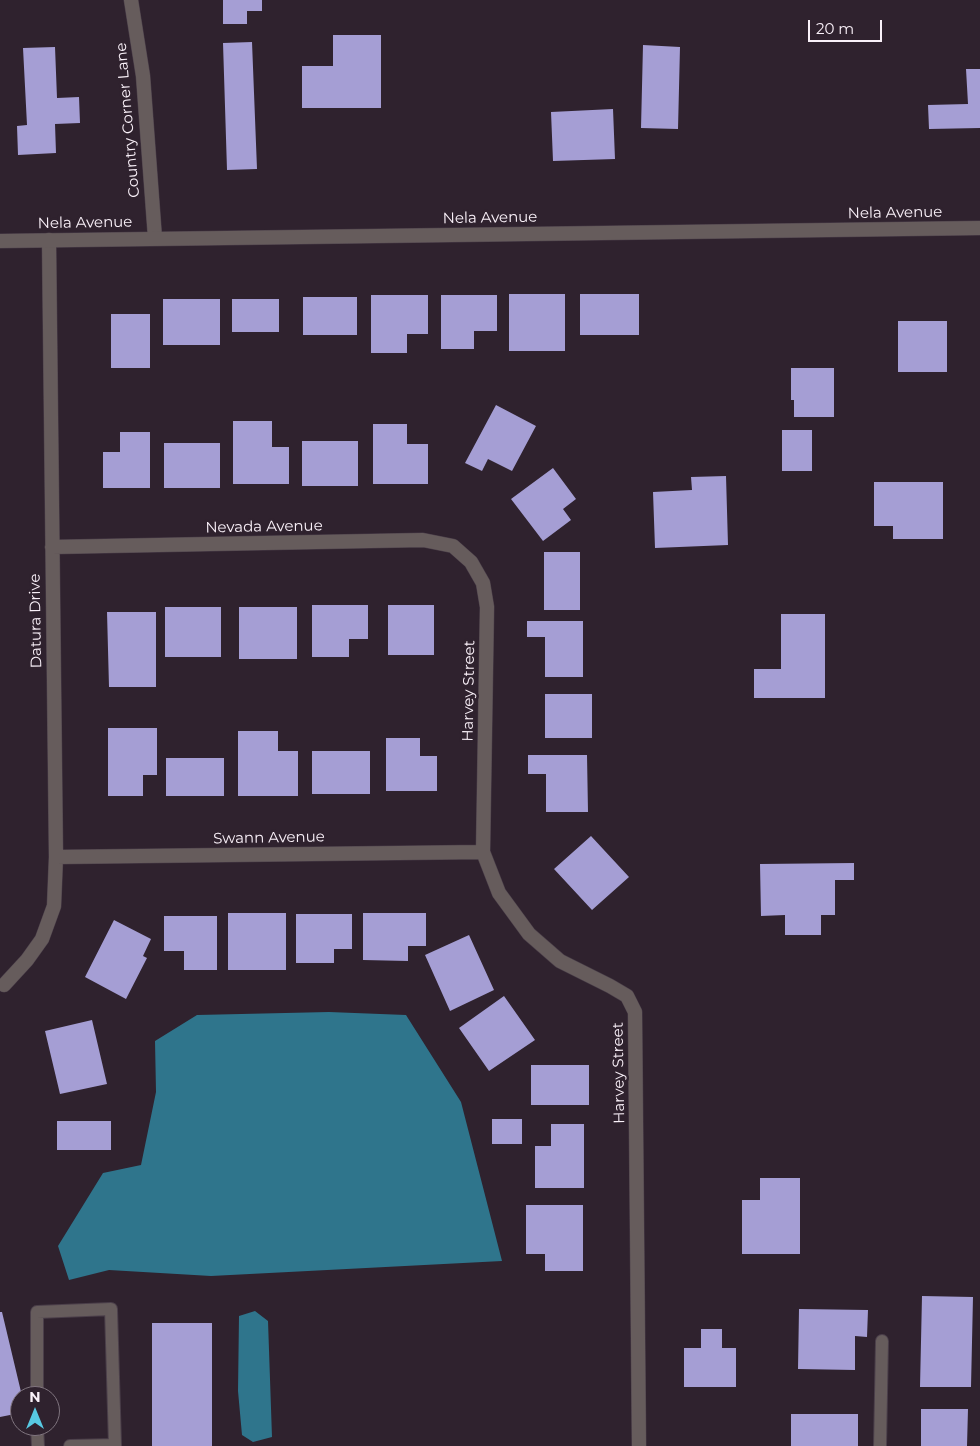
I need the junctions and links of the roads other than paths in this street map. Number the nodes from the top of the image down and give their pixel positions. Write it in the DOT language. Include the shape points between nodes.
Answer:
graph roads {
  1 [pos="131,0"];
  2 [pos="980,228"];
  3 [pos="155,238"];
  4 [pos="49,240"];
  5 [pos="0,241"];
  6 [pos="52,546"];
  7 [pos="471,562"];
  8 [pos="483,852"];
  9 [pos="56,858"];
  10 [pos="4,985"];
  11 [pos="882,1341"];
  12 [pos="37,1386"];
  13 [pos="70,1446"];
  14 [pos="639,1446"];
  15 [pos="880,1446"];
  1 -- 3 [label="street, Country Corner Lane" via="143,76"];
  2 -- 3 [label="street, Nela Avenue"];
  3 -- 4 [label="street, Nela Avenue"];
  4 -- 5 [label="street, Nela Avenue"];
  4 -- 6 [label="street, Datura Drive"];
  6 -- 7 [label="street, Nevada Avenue" via="423,540 453,546"];
  6 -- 9 [label="street, Datura Drive"];
  7 -- 8 [label="street, Harvey Street" via="483,582 487,607"];
  8 -- 9 [label="street, Swann Avenue"];
  8 -- 14 [label="street, Harvey Street" via="499,893 529,934 560,961 627,996 635,1012"];
  9 -- 10 [label="street, Datura Drive" via="54,906 42,939"];
  11 -- 15 [label="lane"];
  12 -- 13 [label="lane" via="37,1312 111,1309 114,1445"];
}
